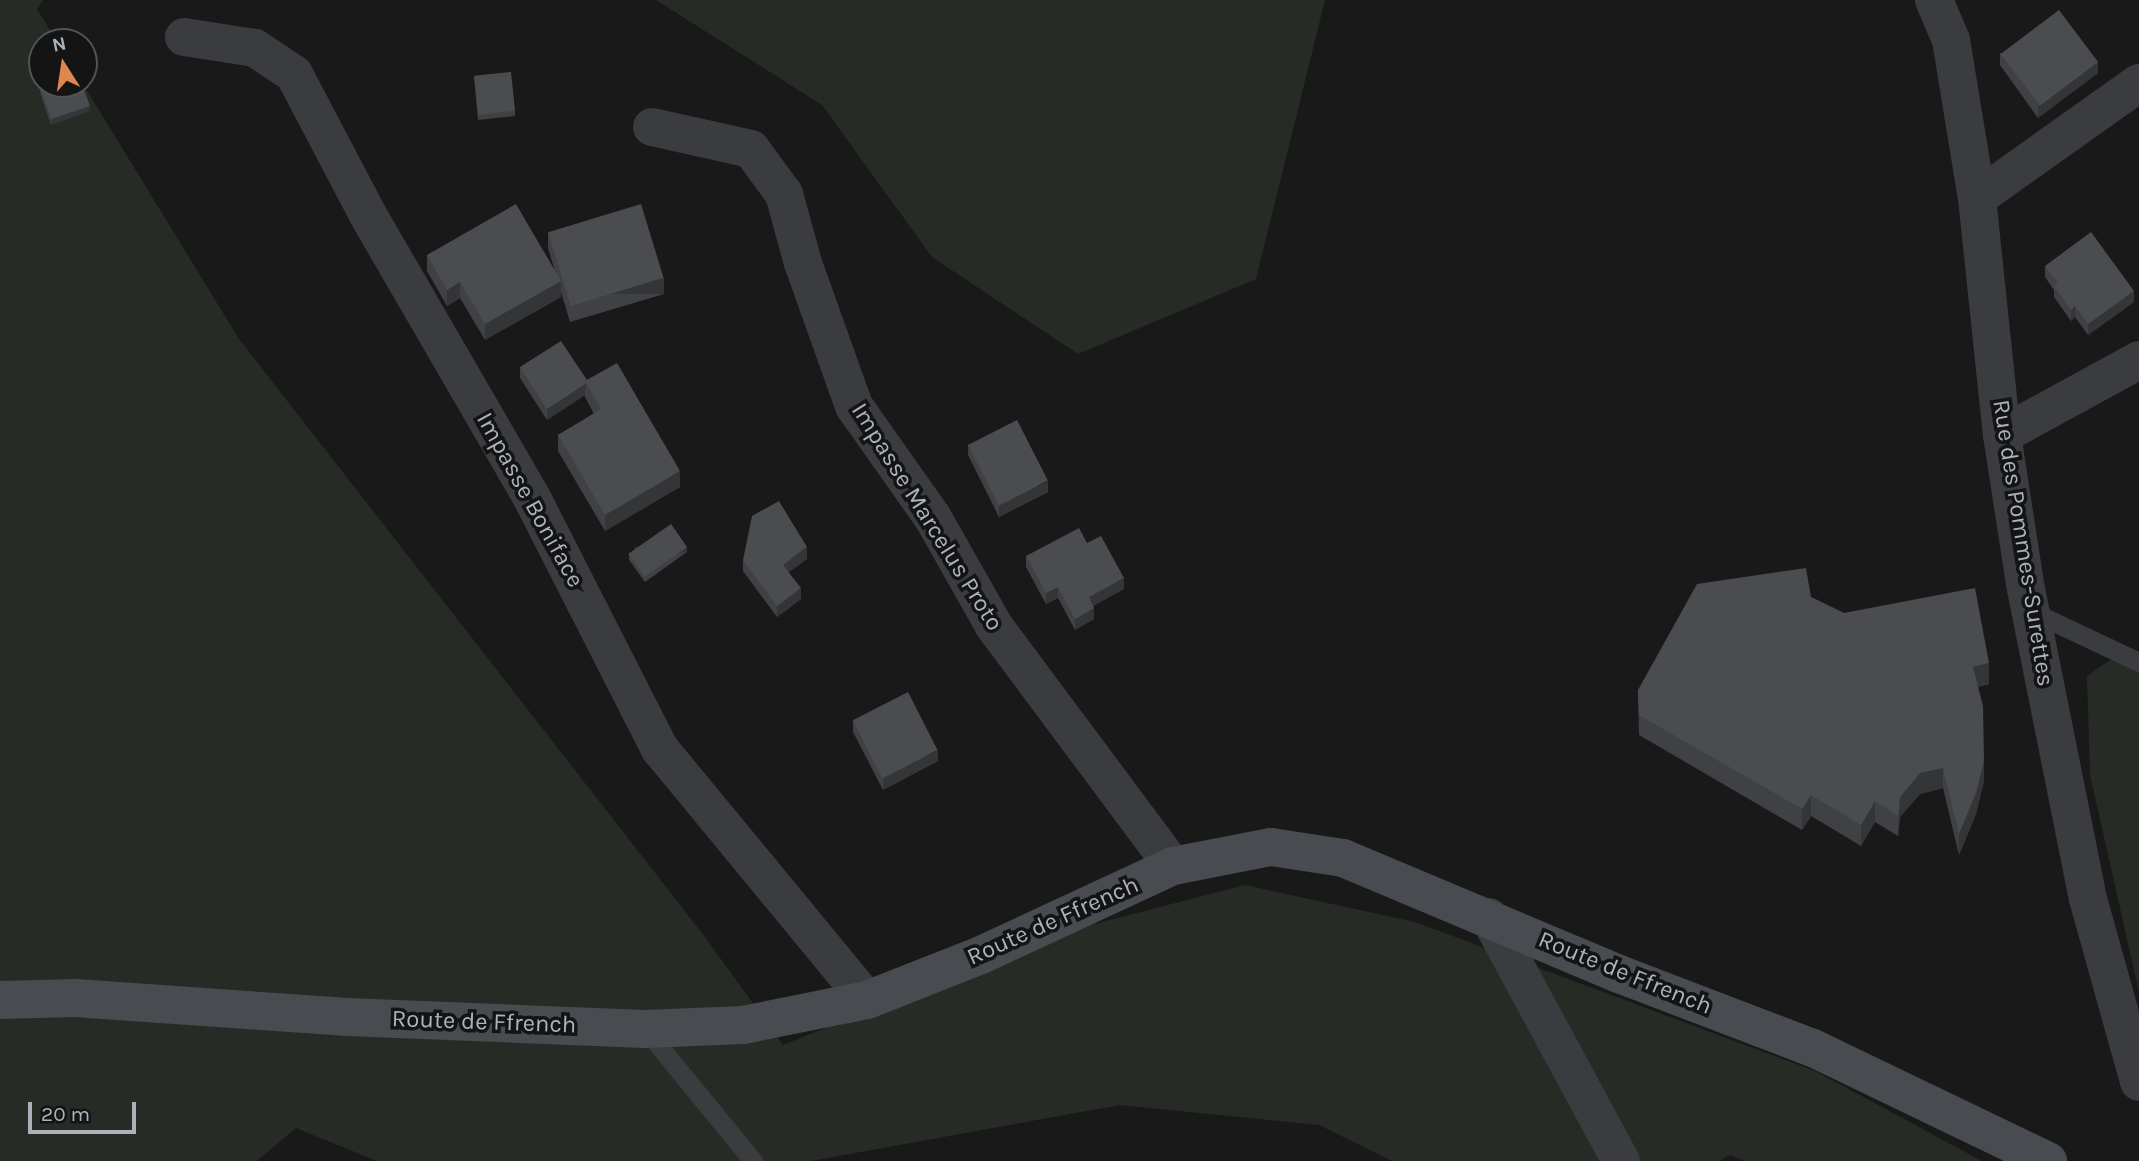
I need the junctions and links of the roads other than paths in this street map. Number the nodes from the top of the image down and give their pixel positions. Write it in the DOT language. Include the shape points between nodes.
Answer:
graph roads {
  1 [pos="1934,0"];
  2 [pos="184,37"];
  3 [pos="2139,83"];
  4 [pos="652,127"];
  5 [pos="1977,198"];
  6 [pos="2139,360"];
  7 [pos="2003,435"];
  8 [pos="2030,611"];
  9 [pos="2139,662"];
  10 [pos="1173,866"];
  11 [pos="1489,917"];
  12 [pos="0,1000"];
  13 [pos="867,1000"];
  14 [pos="645,1029"];
  15 [pos="2139,1082"];
  16 [pos="753,1161"];
  17 [pos="1620,1161"];
  18 [pos="2048,1161"];
  1 -- 5 [label="street, Rue des Pommes-Surettes" via="1951,40"];
  2 -- 13 [label="street, Impasse Boniface" via="255,48 294,74 368,215 532,498 660,749"];
  3 -- 5 [label="street"];
  4 -- 10 [label="street, Impasse Marcelus Proto" via="751,149 785,194 803,263 854,406 933,518 994,626"];
  5 -- 7 [label="street, Rue des Pommes-Surettes"];
  6 -- 7 [label="street"];
  7 -- 8 [label="street, Rue des Pommes-Surettes"];
  8 -- 9 [label="lane"];
  8 -- 15 [label="street, Rue des Pommes-Surettes" via="2088,900"];
  10 -- 11 [label="main road, Route de Ffrench" via="1271,847 1343,858"];
  10 -- 13 [label="main road, Route de Ffrench" via="981,955"];
  11 -- 17 [label="street"];
  11 -- 18 [label="main road, Route de Ffrench" via="1619,974 1813,1048"];
  12 -- 14 [label="main road, Route de Ffrench" via="75,998 347,1017"];
  13 -- 14 [label="main road, Route de Ffrench" via="743,1025"];
  14 -- 16 [label="lane"];
}
